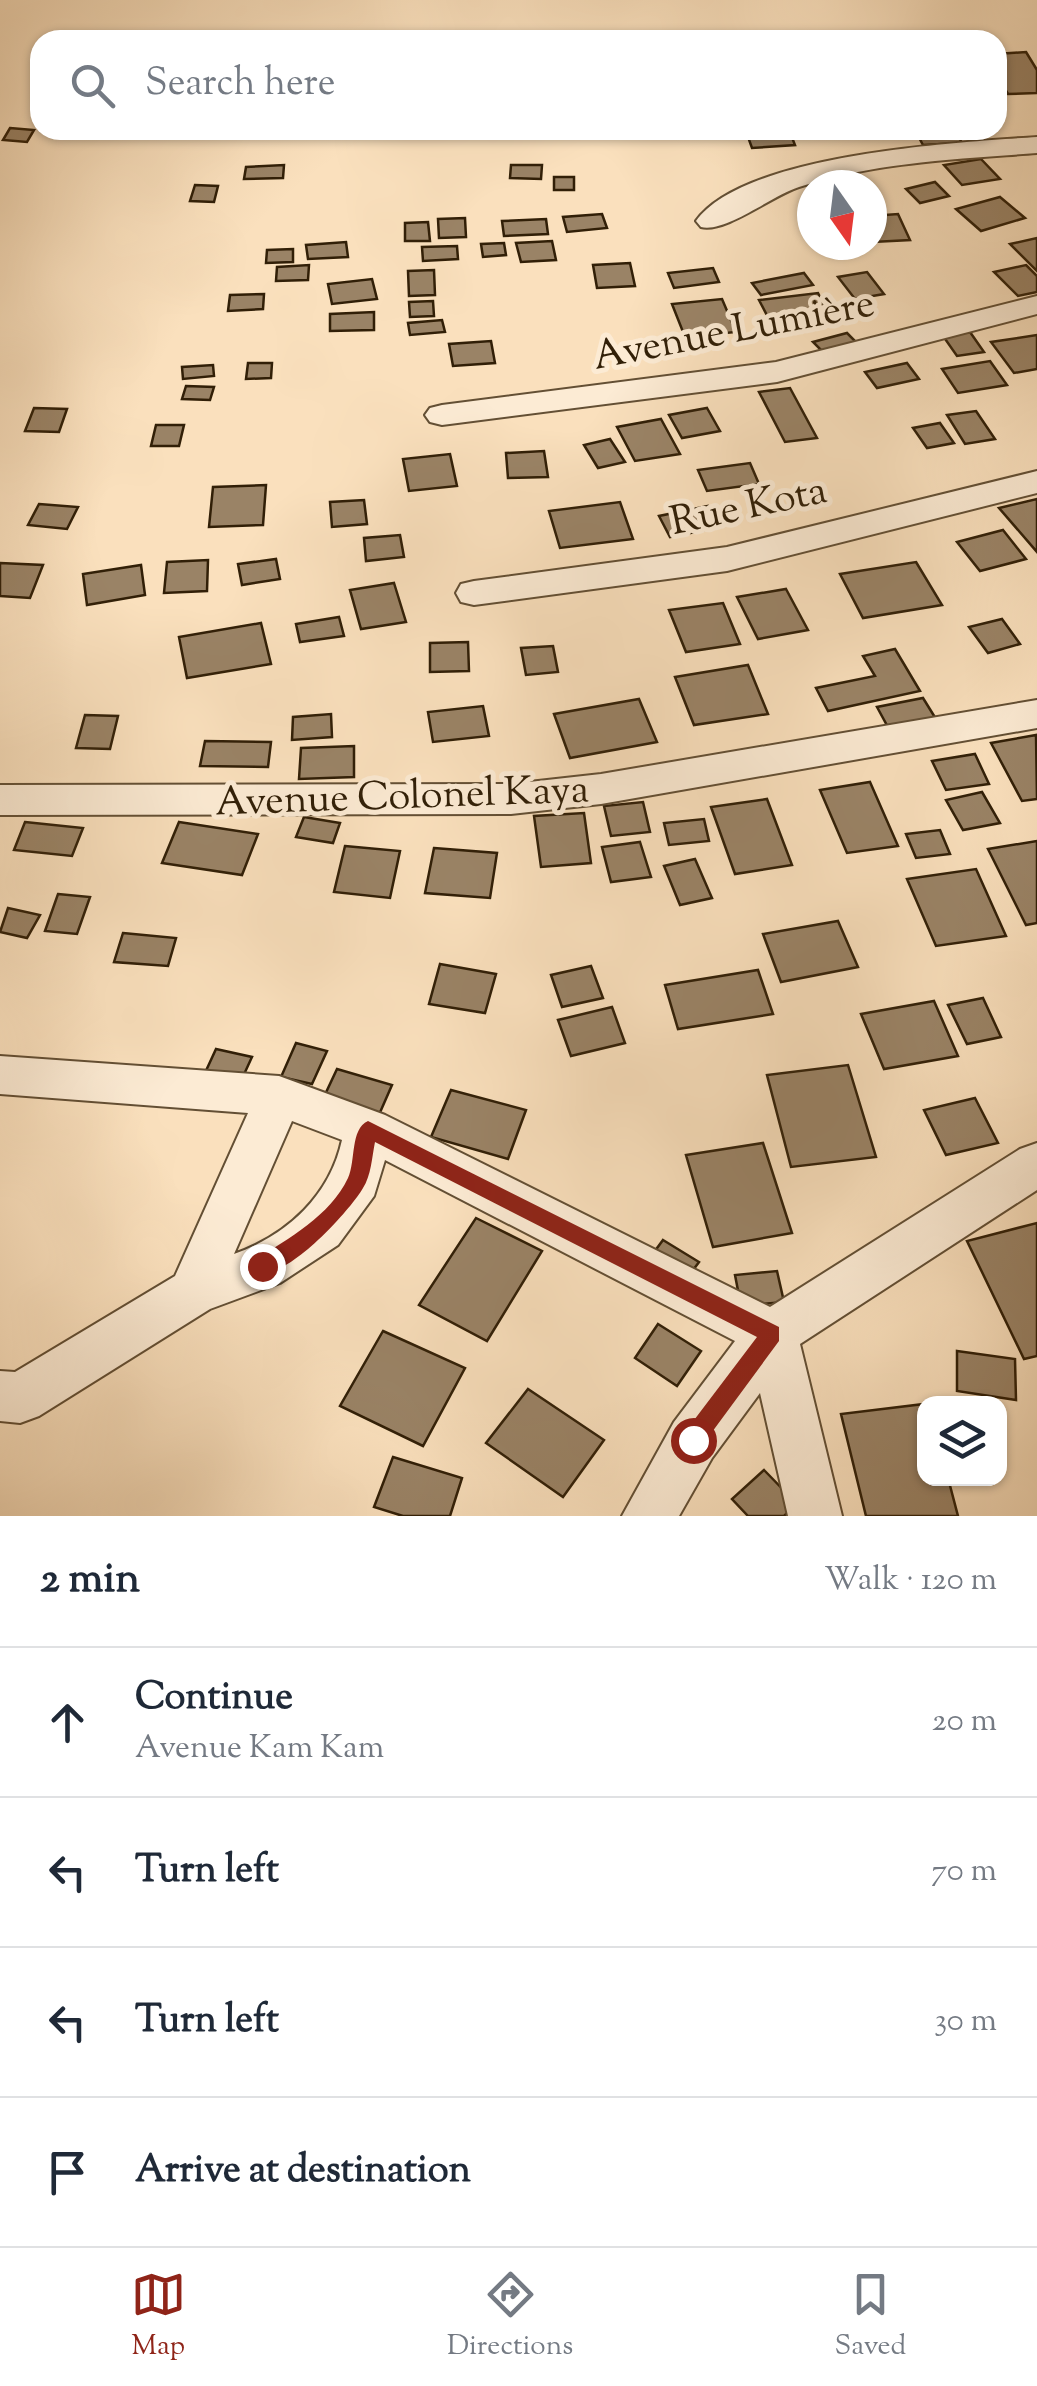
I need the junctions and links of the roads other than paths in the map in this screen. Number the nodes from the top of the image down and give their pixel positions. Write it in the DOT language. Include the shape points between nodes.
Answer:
graph roads {
  1 [pos="1037,144"];
  2 [pos="710,221"];
  3 [pos="1037,305"];
  4 [pos="442,415"];
  5 [pos="1037,482"];
  6 [pos="474,593"];
  7 [pos="1037,714"];
  8 [pos="0,800"];
  9 [pos="0,1075"];
  10 [pos="279,1096"];
  11 [pos="368,1129"];
  12 [pos="1037,1164"];
  13 [pos="194,1292"];
  14 [pos="772,1334"];
  15 [pos="0,1396"];
  16 [pos="649,1516"];
  17 [pos="816,1516"];
  1 -- 2 [label="street" via="830,172 758,192"];
  3 -- 4 [label="street, Avenue Lumière" via="777,372"];
  5 -- 6 [label="street, Rue Kota" via="727,559"];
  7 -- 8 [label="street, Avenue Colonel Kaya" via="696,774 511,798"];
  9 -- 10 [label="street"];
  10 -- 11 [label="street"];
  10 -- 13 [label="street"];
  11 -- 13 [label="street" via="357,1181 320,1228 262,1266"];
  11 -- 14 [label="street"];
  12 -- 14 [label="street"];
  13 -- 15 [label="street" via="20,1398"];
  14 -- 16 [label="street" via="693,1440"];
  14 -- 17 [label="street"];
}
